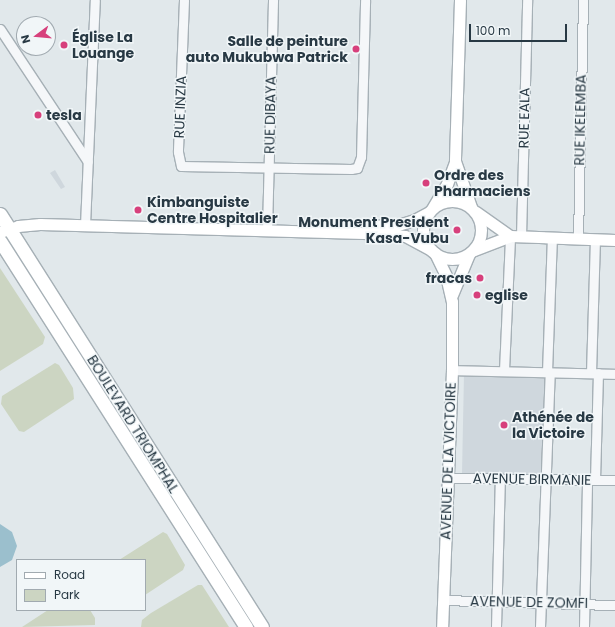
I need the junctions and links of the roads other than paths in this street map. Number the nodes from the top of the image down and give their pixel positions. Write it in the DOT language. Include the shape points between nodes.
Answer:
graph roads {
  1 [pos="95,0"];
  2 [pos="184,0"];
  3 [pos="273,0"];
  4 [pos="365,0"];
  5 [pos="460,0"];
  6 [pos="527,0"];
  7 [pos="583,0"];
  8 [pos="0,29"];
  9 [pos="455,161"];
  10 [pos="88,162"];
  11 [pos="269,168"];
  12 [pos="472,208"];
  13 [pos="431,210"];
  14 [pos="85,222"];
  15 [pos="3,224"];
  16 [pos="267,227"];
  17 [pos="372,230"];
  18 [pos="516,236"];
  19 [pos="552,238"];
  20 [pos="578,239"];
  21 [pos="0,240"];
  22 [pos="595,240"];
  23 [pos="615,240"];
  24 [pos="433,251"];
  25 [pos="471,252"];
  26 [pos="452,295"];
  27 [pos="452,370"];
  28 [pos="504,370"];
  29 [pos="548,372"];
  30 [pos="594,373"];
  31 [pos="615,374"];
  32 [pos="448,478"];
  33 [pos="500,478"];
  34 [pos="544,479"];
  35 [pos="591,480"];
  36 [pos="615,480"];
  37 [pos="443,600"];
  38 [pos="497,601"];
  39 [pos="540,602"];
  40 [pos="584,603"];
  41 [pos="615,604"];
  42 [pos="246,627"];
  43 [pos="262,627"];
  44 [pos="442,627"];
  45 [pos="496,627"];
  46 [pos="540,627"];
  47 [pos="584,627"];
  1 -- 10 [label="street"];
  2 -- 11 [label="street, RUE INZIA" via="178,152 181,166"];
  3 -- 11 [label="street, RUE DIBAYA"];
  4 -- 11 [label="street" via="361,157 357,168"];
  5 -- 9 [label="main road"];
  6 -- 18 [label="street, RUE EALA"];
  7 -- 20 [label="street, RUE IKELEMBA"];
  8 -- 10 [label="street"];
  9 -- 12 [label="main road"];
  9 -- 13 [label="main road" via="447,184"];
  10 -- 14 [label="street"];
  11 -- 16 [label="street, RUE DIBAYA"];
  12 -- 13 [label="main road" via="455,201 439,204"];
  12 -- 18 [label="main road"];
  12 -- 25 [label="main road" via="481,225 478,242"];
  13 -- 17 [label="main road" via="410,222"];
  13 -- 24 [label="main road" via="423,228 425,240"];
  14 -- 15 [label="main road"];
  14 -- 16 [label="main road"];
  15 -- 43 [label="highway, BOULEVARD TRIOMPHAL"];
  16 -- 17 [label="main road"];
  17 -- 24 [label="main road" via="405,236"];
  18 -- 19 [label="main road"];
  18 -- 25 [label="main road"];
  18 -- 28 [label="street, RUE EALA"];
  19 -- 20 [label="main road"];
  19 -- 29 [label="street"];
  20 -- 22 [label="main road"];
  21 -- 42 [label="highway, BOULEVARD TRIOMPHAL"];
  22 -- 23 [label="main road"];
  22 -- 30 [label="street"];
  24 -- 25 [label="main road" via="448,258"];
  24 -- 26 [label="main road"];
  25 -- 26 [label="main road"];
  26 -- 27 [label="main road, AVENUE DE LA VICTOIRE"];
  27 -- 28 [label="street"];
  27 -- 32 [label="main road, AVENUE DE LA VICTOIRE"];
  28 -- 29 [label="street"];
  29 -- 30 [label="street"];
  29 -- 34 [label="street"];
  30 -- 31 [label="street"];
  30 -- 35 [label="street"];
  32 -- 33 [label="street, AVENUE BIRMANIE"];
  32 -- 37 [label="main road, AVENUE DE LA VICTOIRE"];
  33 -- 34 [label="street, AVENUE BIRMANIE"];
  33 -- 38 [label="street"];
  34 -- 35 [label="street, AVENUE BIRMANIE"];
  34 -- 39 [label="street"];
  35 -- 36 [label="street, AVENUE BIRMANIE"];
  35 -- 40 [label="street"];
  37 -- 38 [label="street, AVENUE DE ZOMFI"];
  37 -- 44 [label="main road, AVENUE DE LA VICTOIRE"];
  38 -- 39 [label="street, AVENUE DE ZOMFI"];
  38 -- 45 [label="street"];
  39 -- 40 [label="street, AVENUE DE ZOMFI"];
  39 -- 46 [label="street"];
  40 -- 41 [label="street, AVENUE DE ZOMFI"];
  40 -- 47 [label="street"];
}
